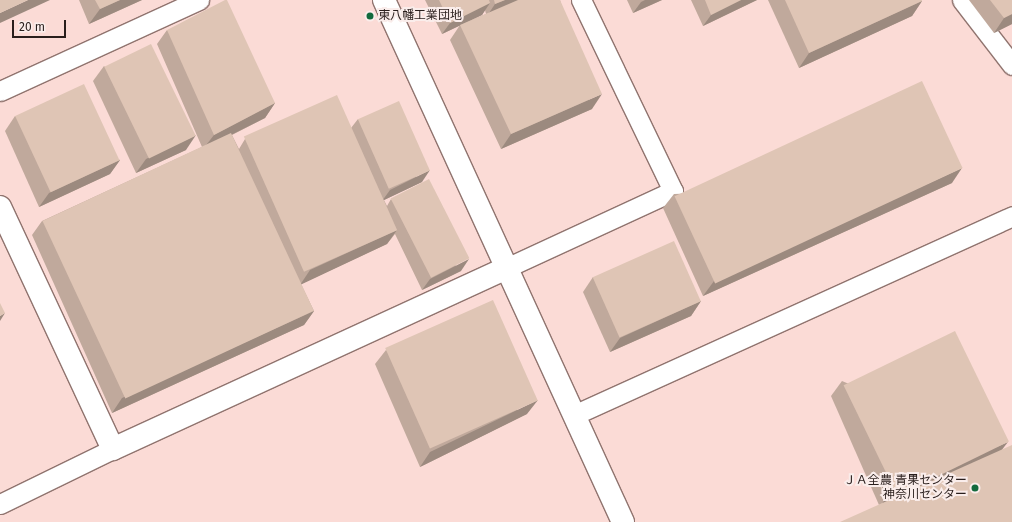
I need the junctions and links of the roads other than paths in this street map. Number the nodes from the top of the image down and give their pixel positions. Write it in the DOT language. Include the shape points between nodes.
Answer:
graph roads {
  1 [pos="199,0"];
  2 [pos="384,0"];
  3 [pos="581,0"];
  4 [pos="962,0"];
  5 [pos="1012,65"];
  6 [pos="0,91"];
  7 [pos="0,207"];
  8 [pos="1012,216"];
  9 [pos="506,268"];
  10 [pos="574,415"];
  11 [pos="113,450"];
  12 [pos="0,504"];
  13 [pos="623,522"];
  1 -- 6 [label="street"];
  2 -- 9 [label="street"];
  3 -- 9 [label="street" via="673,190"];
  4 -- 5 [label="street"];
  7 -- 11 [label="street"];
  8 -- 10 [label="street"];
  9 -- 10 [label="street"];
  9 -- 11 [label="street"];
  10 -- 13 [label="street"];
  11 -- 12 [label="street"];
}
